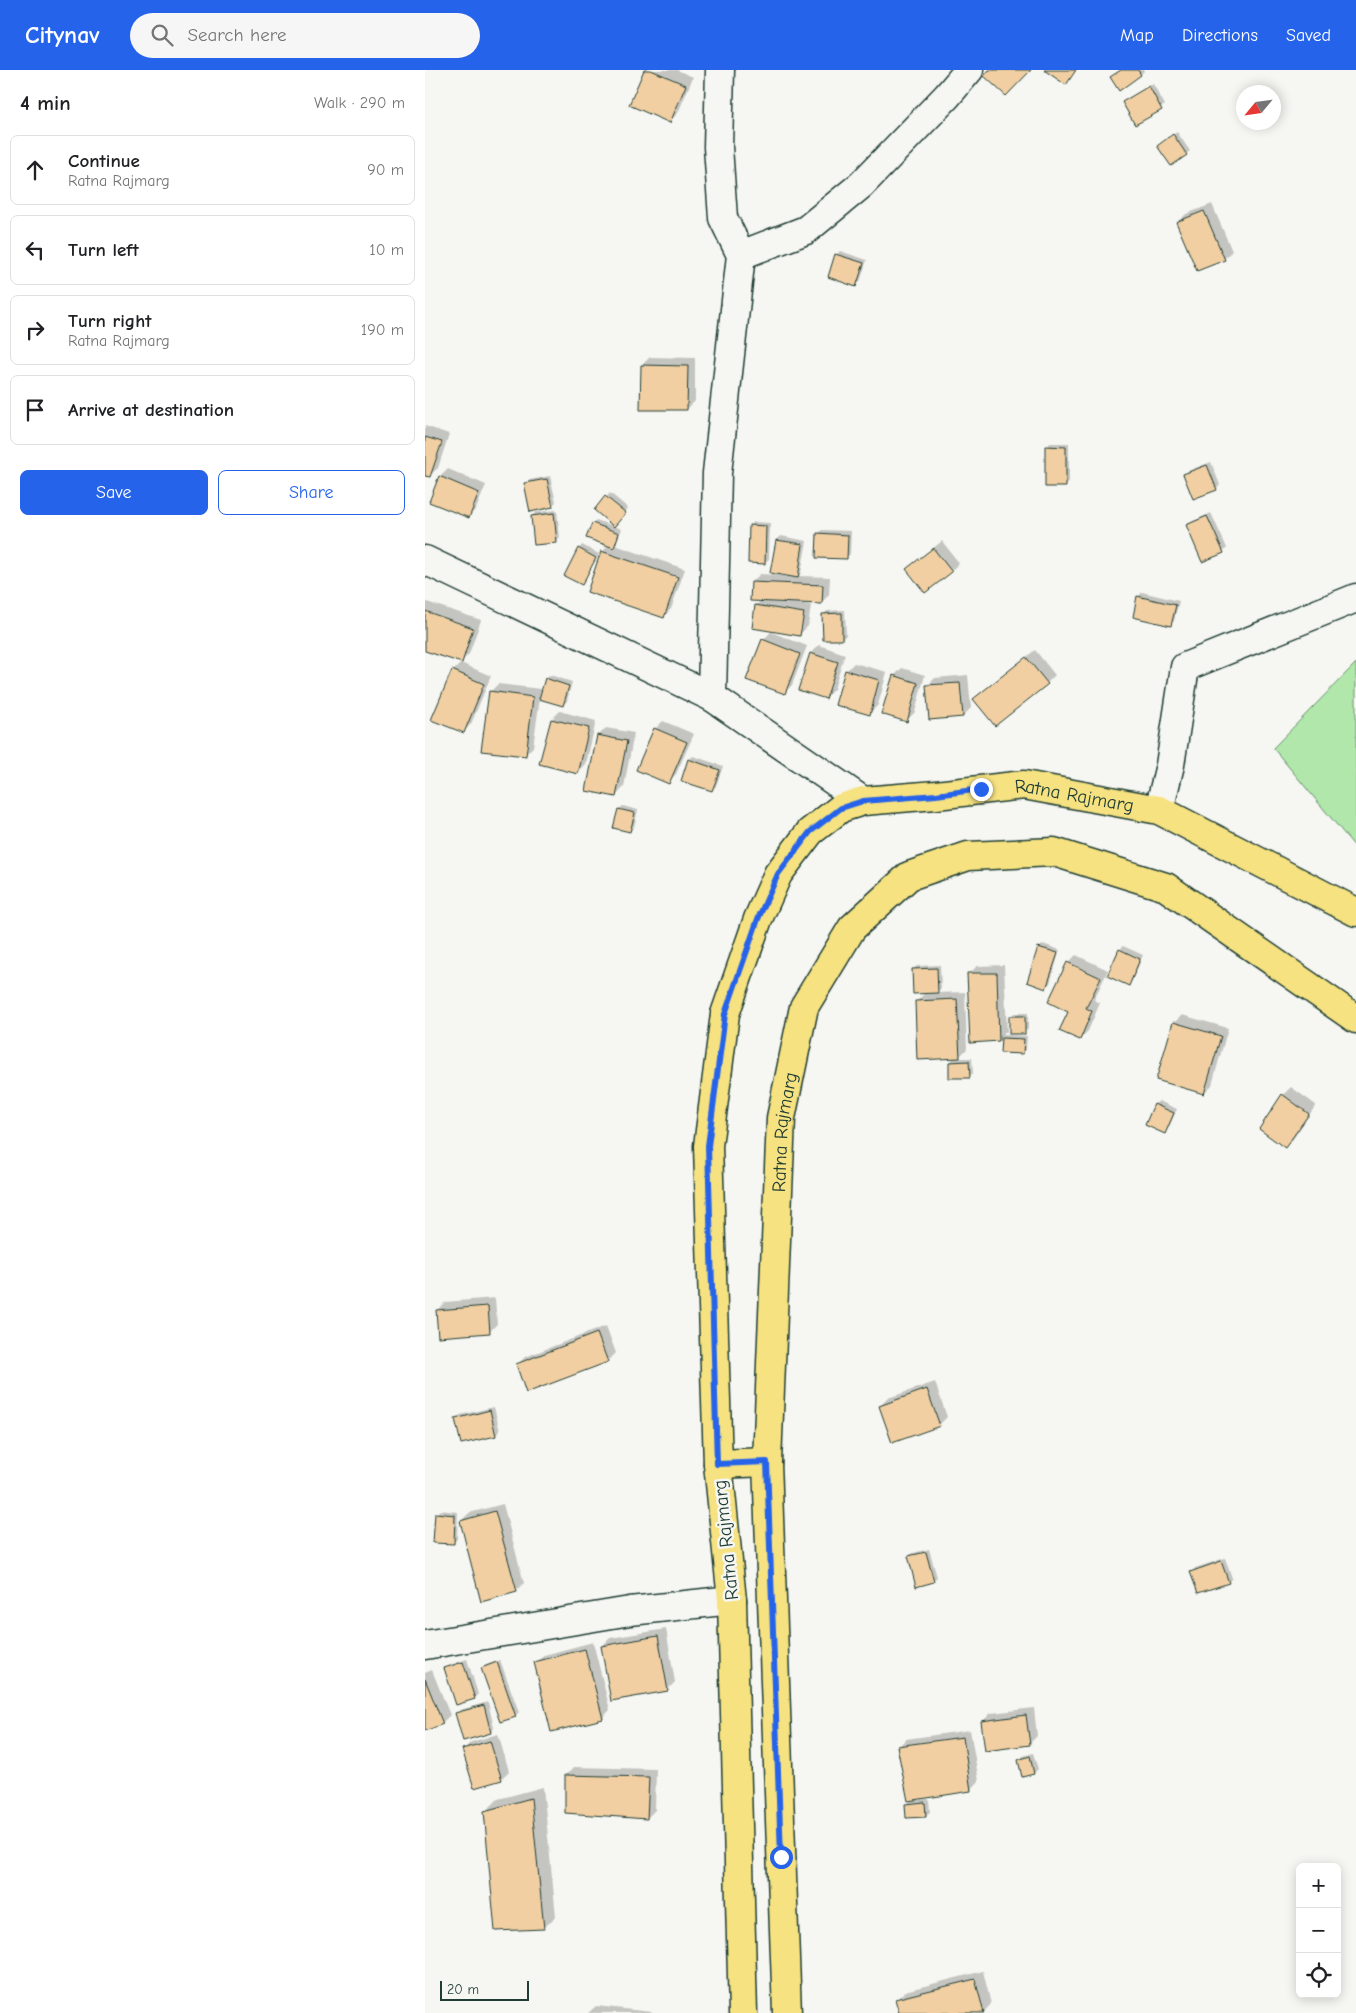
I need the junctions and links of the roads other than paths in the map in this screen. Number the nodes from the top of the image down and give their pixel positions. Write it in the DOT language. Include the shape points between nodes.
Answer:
graph roads {
  1 [pos="720,70"];
  2 [pos="969,70"];
  3 [pos="741,255"];
  4 [pos="425,560"];
  5 [pos="1356,598"];
  6 [pos="712,698"];
  7 [pos="863,801"];
  8 [pos="1159,810"];
  9 [pos="1356,912"];
  10 [pos="1356,1019"];
  11 [pos="767,1462"];
  12 [pos="717,1464"];
  13 [pos="732,1600"];
  14 [pos="425,1645"];
  15 [pos="743,2013"];
  16 [pos="787,2013"];
  1 -- 3 [label="street" via="718,147 723,218"];
  2 -- 3 [label="street" via="861,185 805,230"];
  3 -- 6 [label="street" via="717,473"];
  4 -- 6 [label="street"];
  5 -- 8 [label="street" via="1185,667 1171,765"];
  6 -- 7 [label="street"];
  7 -- 8 [label="main road, Ratna Rajmarg" via="1024,784"];
  7 -- 12 [label="main road, Ratna Rajmarg" via="841,808 810,832 778,874 758,919 725,1014 708,1146"];
  8 -- 9 [label="main road, Ratna Rajmarg"];
  10 -- 11 [label="main road, Ratna Rajmarg" via="1166,887 1054,852 968,856 909,876 852,928 804,1006 781,1118"];
  11 -- 12 [label="main road"];
  11 -- 16 [label="main road, Ratna Rajmarg"];
  12 -- 13 [label="main road, Ratna Rajmarg"];
  13 -- 14 [label="street" via="630,1612"];
  13 -- 15 [label="main road, Ratna Rajmarg"];
}
